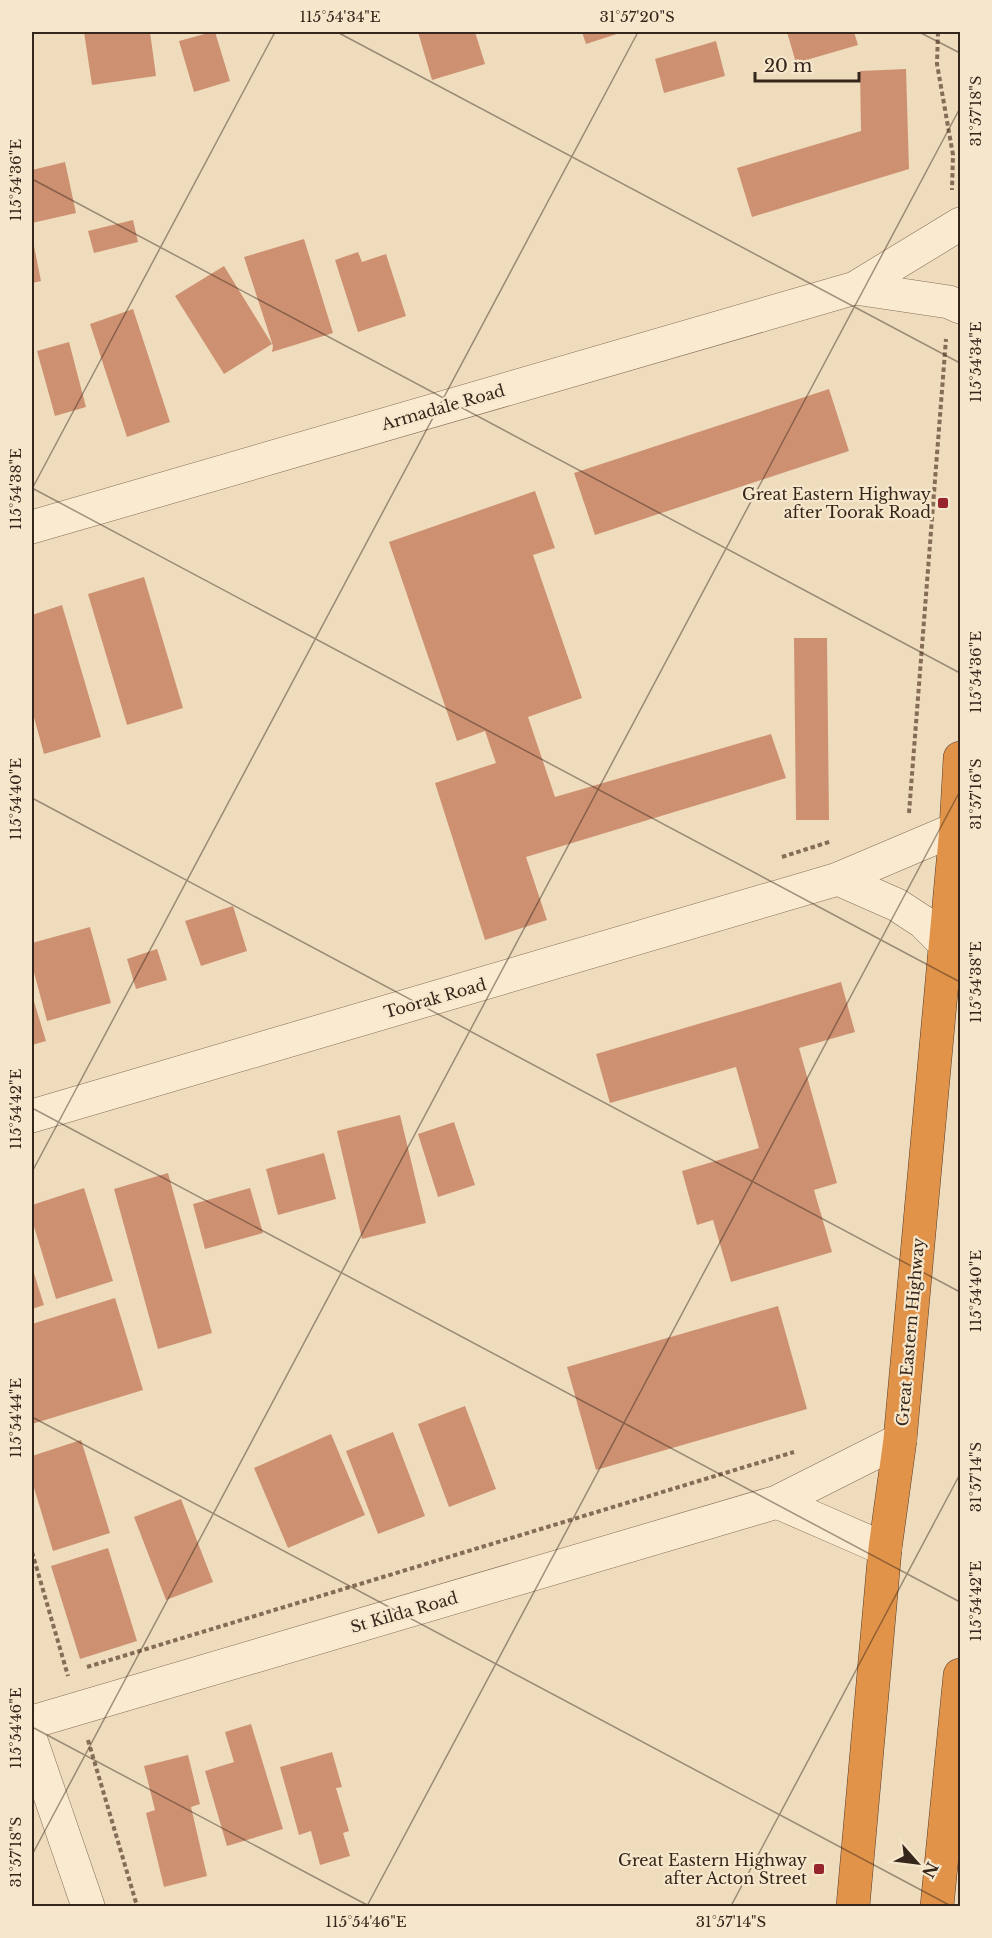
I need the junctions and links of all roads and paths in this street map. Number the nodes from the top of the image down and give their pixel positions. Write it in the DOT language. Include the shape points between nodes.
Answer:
graph roads {
  1 [pos="938,32"];
  2 [pos="955,227"];
  3 [pos="855,288"];
  4 [pos="955,304"];
  5 [pos="32,527"];
  6 [pos="960,758"];
  7 [pos="908,818"];
  8 [pos="956,829"];
  9 [pos="840,839"];
  10 [pos="772,860"];
  11 [pos="838,879"];
  12 [pos="945,944"];
  13 [pos="32,1116"];
  14 [pos="900,1440"];
  15 [pos="802,1450"];
  16 [pos="777,1502"];
  17 [pos="885,1549"];
  18 [pos="79,1669"];
  19 [pos="68,1673"];
  20 [pos="960,1675"];
  21 [pos="58,1676"];
  22 [pos="32,1722"];
  23 [pos="32,1743"];
  24 [pos="88,1906"];
  25 [pos="853,1906"];
  26 [pos="937,1906"];
  1 -- 2 [label="path" via="937,64 953,155"];
  2 -- 3 [label="street, Armadale Road"];
  3 -- 4 [label="street, Armadale Road"];
  3 -- 5 [label="street, Armadale Road"];
  4 -- 7 [label="path"];
  6 -- 8 [label="highway, Great Eastern Highway"];
  8 -- 11 [label="street, Toorak Road"];
  8 -- 12 [label="highway, Great Eastern Highway"];
  9 -- 10 [label="path"];
  11 -- 12 [label="street" via="897,905 923,922"];
  11 -- 13 [label="street, Toorak Road"];
  12 -- 14 [label="highway, Great Eastern Highway"];
  14 -- 16 [label="street, St Kilda Road"];
  14 -- 17 [label="highway, Great Eastern Highway"];
  15 -- 18 [label="path"];
  16 -- 17 [label="street"];
  16 -- 22 [label="street, St Kilda Road"];
  17 -- 25 [label="highway, Great Eastern Highway"];
  19 -- 21 [label="path"];
  20 -- 26 [label="highway"];
  23 -- 24 [label="street"];
}
